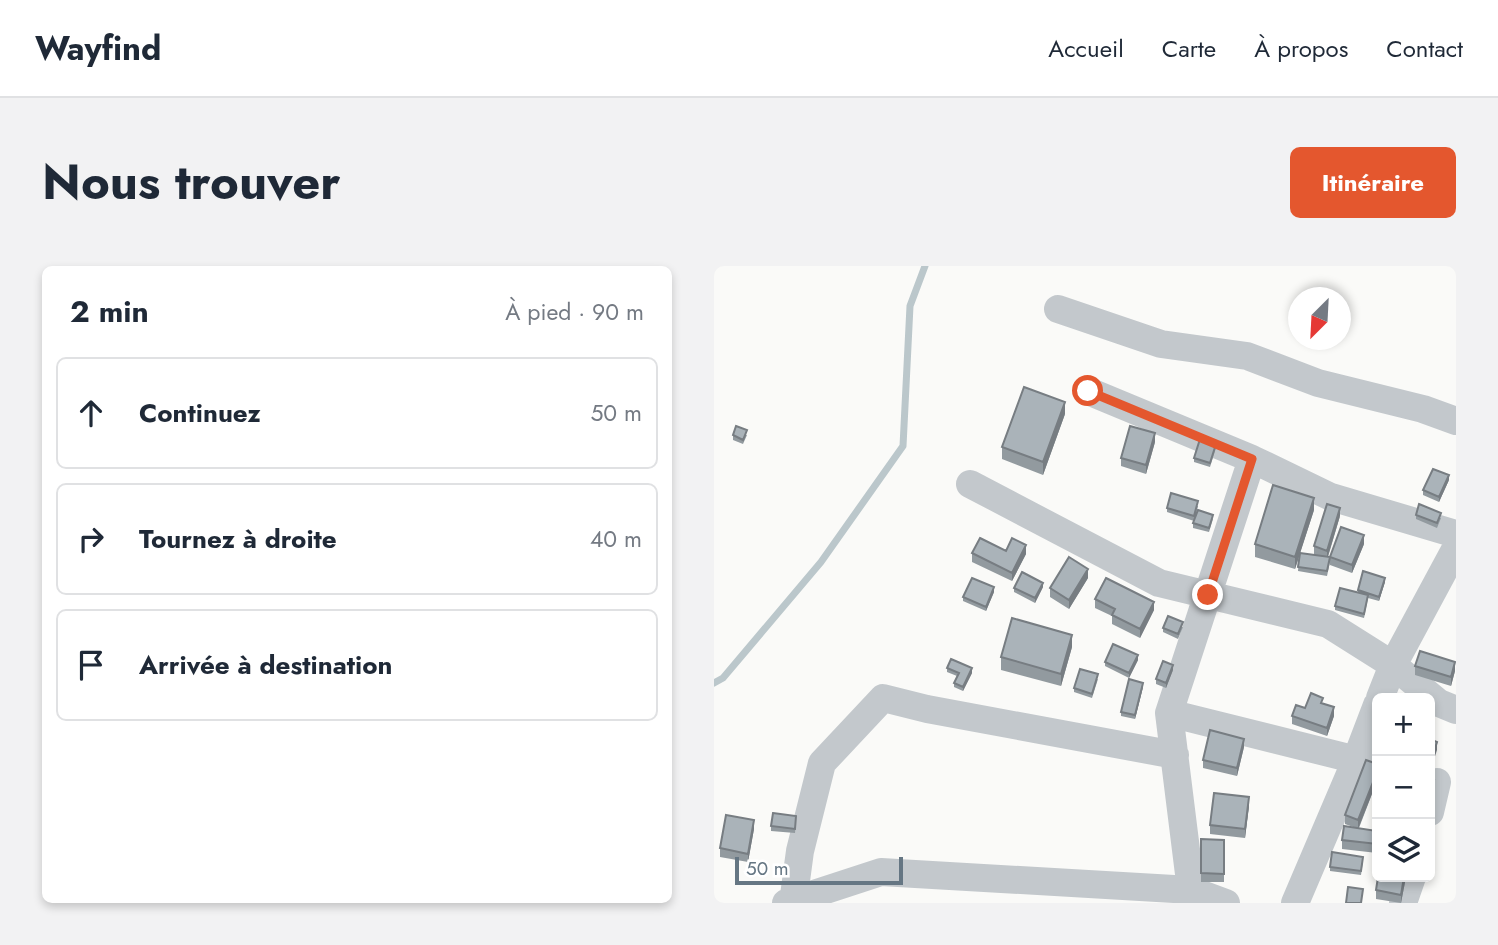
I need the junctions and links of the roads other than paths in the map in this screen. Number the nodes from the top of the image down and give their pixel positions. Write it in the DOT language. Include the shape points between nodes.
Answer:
graph roads {
  1 [pos="1058,309"];
  2 [pos="1088,391"];
  3 [pos="1456,421"];
  4 [pos="1252,459"];
  5 [pos="970,484"];
  6 [pos="1456,534"];
  7 [pos="1456,548"];
  8 [pos="1208,595"];
  9 [pos="1393,665"];
  10 [pos="1382,693"];
  11 [pos="1456,710"];
  12 [pos="1169,713"];
  13 [pos="1372,734"];
  14 [pos="1175,755"];
  15 [pos="1367,763"];
  16 [pos="1410,882"];
  17 [pos="1191,890"];
  18 [pos="791,902"];
  19 [pos="1226,903"];
  20 [pos="1295,903"];
  21 [pos="1403,903"];
  1 -- 3 [label="street" via="1161,345 1247,356 1318,383"];
  2 -- 4 [label="street"];
  4 -- 6 [label="street" via="1331,497"];
  4 -- 8 [label="street"];
  5 -- 8 [label="street" via="1159,583"];
  7 -- 9 [label="street"];
  8 -- 9 [label="street" via="1328,624"];
  8 -- 12 [label="street"];
  9 -- 10 [label="street"];
  9 -- 11 [label="street" via="1439,703"];
  12 -- 14 [label="street"];
  12 -- 15 [label="street"];
  13 -- 15 [label="street"];
  14 -- 17 [label="street"];
  14 -- 18 [label="street" via="883,698 822,764"];
  15 -- 20 [label="street"];
  16 -- 21 [label="street"];
  17 -- 18 [label="street" via="881,873"];
  17 -- 19 [label="street"];
}
